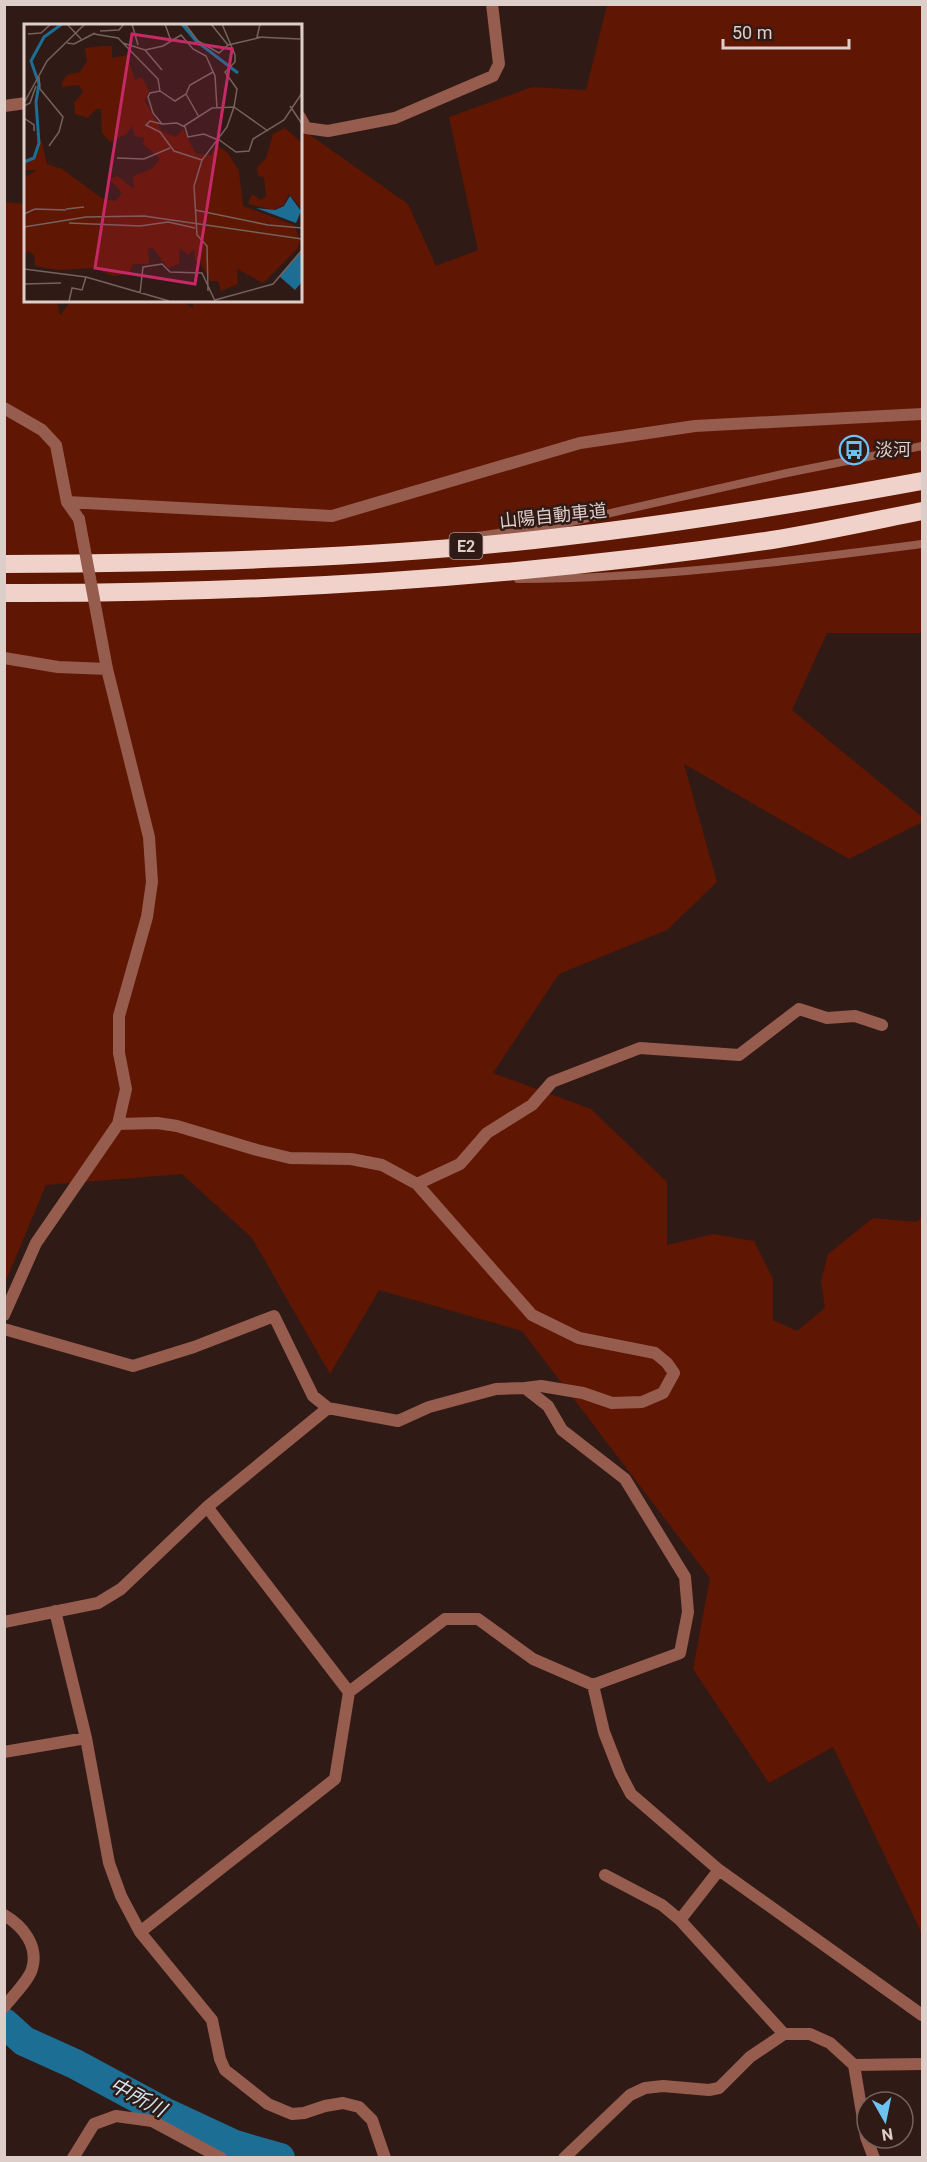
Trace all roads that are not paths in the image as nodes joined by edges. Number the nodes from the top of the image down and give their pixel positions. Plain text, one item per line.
1 (492, 4) edge
2 (24, 103) edge
3 (4, 106) edge
4 (302, 121) edge
5 (4, 408) edge
6 (922, 414) edge
7 (922, 446) edge
8 (922, 481) edge
9 (67, 502) junction
10 (922, 511) edge
11 (922, 544) edge
12 (342, 555) junction
13 (4, 564) edge
14 (430, 579) junction
15 (4, 593) edge
16 (4, 658) edge
17 (107, 669) junction
18 (882, 1025) dead end
19 (118, 1124) junction
20 (417, 1184) junction
21 (4, 1315) edge
22 (4, 1329) edge
23 (525, 1388) junction
24 (328, 1407) junction
25 (207, 1507) junction
26 (55, 1611) junction
27 (4, 1622) edge
28 (593, 1685) junction
29 (349, 1692) junction
30 (86, 1737) junction
31 (4, 1752) edge
32 (719, 1870) junction
33 (605, 1875) dead end
34 (4, 1915) edge
35 (680, 1920) junction
36 (140, 1932) junction
37 (4, 2007) edge
38 (922, 2015) edge
39 (784, 2034) junction
40 (922, 2064) edge
41 (854, 2065) junction
42 (567, 2156) edge
43 (73, 2157) edge
44 (221, 2157) edge
45 (384, 2157) edge
46 (874, 2157) edge

1 - 4 street
2 - 3 street
5 - 9 street
6 - 9 street
7 - 12 lane
8 - 12 highway, 山陽自動車道 / E2
9 - 17 street, bridge
10 - 14 highway, E2
11 - 14 lane
12 - 13 highway, 山陽自動車道 / E2
14 - 15 highway, E2
16 - 17 street
17 - 19 street
18 - 20 street
19 - 20 street
19 - 21 street
20 - 23 street
22 - 24 street
23 - 24 street
23 - 28 street
24 - 25 street
25 - 26 street
25 - 29 street
26 - 27 street
26 - 30 street
28 - 29 street
28 - 32 street
29 - 36 street
30 - 31 street
30 - 36 street
32 - 35 street
32 - 38 street
33 - 35 street
34 - 37 street
35 - 39 street
36 - 45 street
39 - 41 street
39 - 42 street
40 - 41 street
41 - 46 street
43 - 44 street

